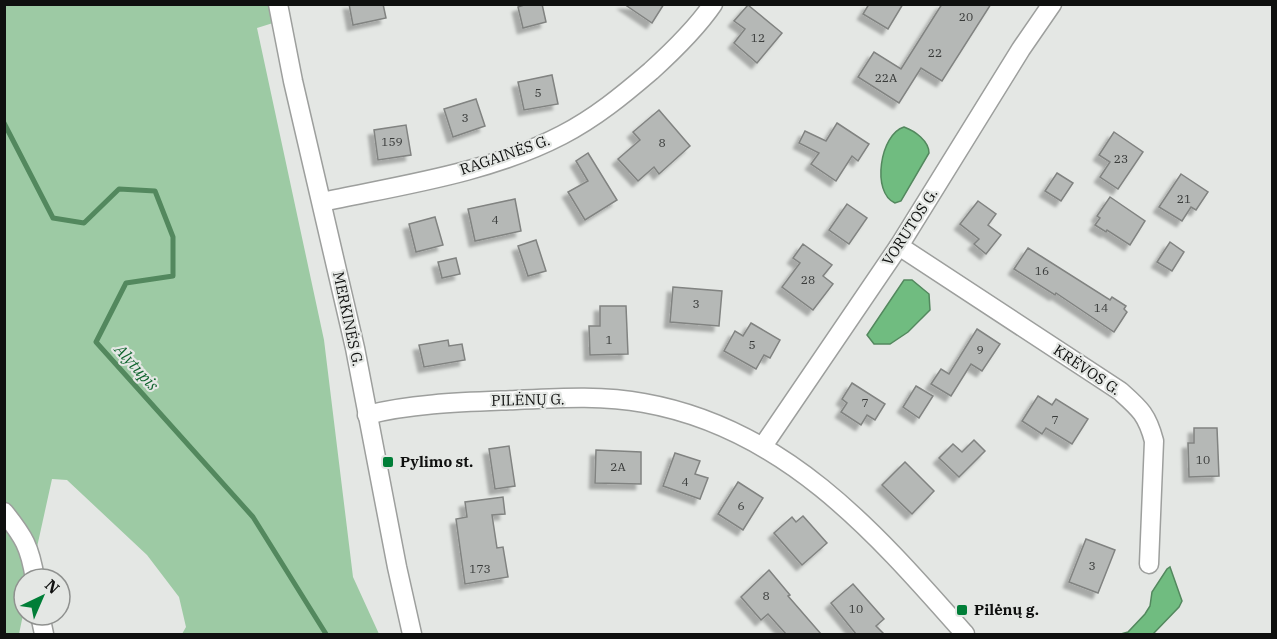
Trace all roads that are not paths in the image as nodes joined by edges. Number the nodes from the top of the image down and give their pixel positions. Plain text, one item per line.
1 (278, 4) edge
2 (713, 4) edge
3 (1052, 4) edge
4 (322, 202) junction
5 (899, 246) junction
6 (367, 415) junction
7 (764, 446) junction
8 (4, 512) edge
9 (1149, 564) dead end
10 (32, 567) edge
11 (412, 634) edge
12 (965, 634) edge

1 - 4 street, MERKINĖS G.
2 - 4 street, RAGAINĖS G.
3 - 5 street, VORUTOS G.
4 - 6 street, MERKINĖS G.
5 - 7 street, VORUTOS G.
5 - 9 street, KRĖVOS G.
6 - 7 street, PILĖNŲ G.
6 - 11 street, MERKINĖS G.
7 - 12 street, PILĖNŲ G.
8 - 10 street

